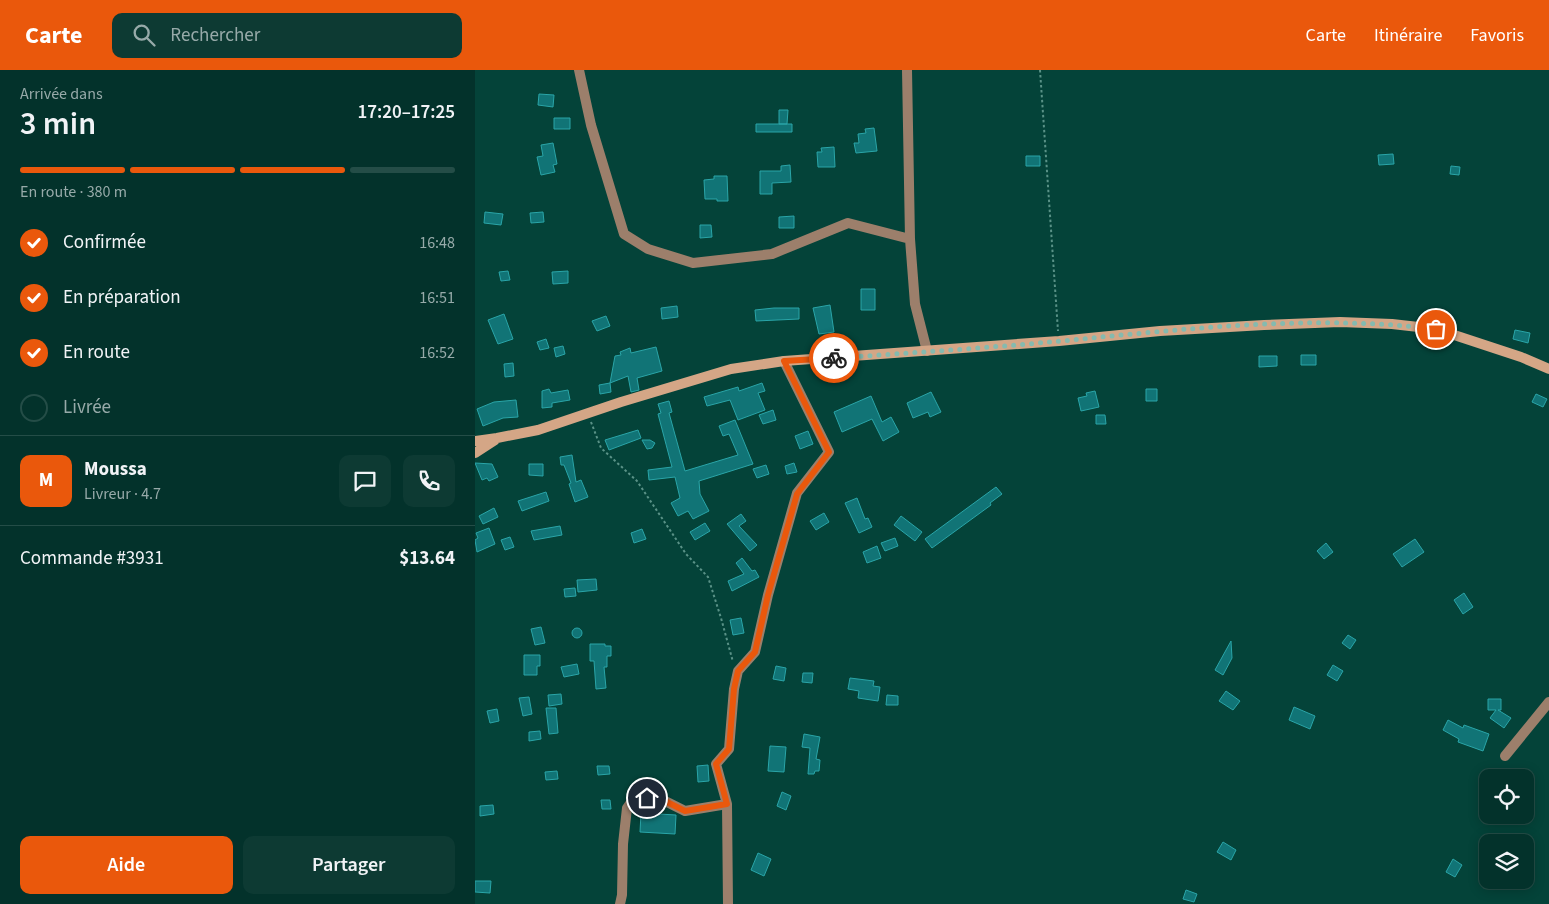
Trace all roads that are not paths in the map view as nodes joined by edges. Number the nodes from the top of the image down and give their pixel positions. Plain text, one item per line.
1 (579, 70) edge
2 (907, 70) edge
3 (909, 239) junction
4 (927, 352) junction
5 (784, 361) junction
6 (1549, 369) edge
7 (497, 438) junction
8 (475, 441) edge
9 (475, 453) edge
10 (1549, 702) edge
11 (1505, 756) dead end
12 (727, 804) junction
13 (620, 904) edge
14 (728, 904) edge

1 - 3 street
2 - 3 street
3 - 4 street
4 - 5 street
4 - 6 street
5 - 7 street
5 - 12 street
7 - 8 street
7 - 9 street
10 - 11 street
12 - 13 street
12 - 14 street

